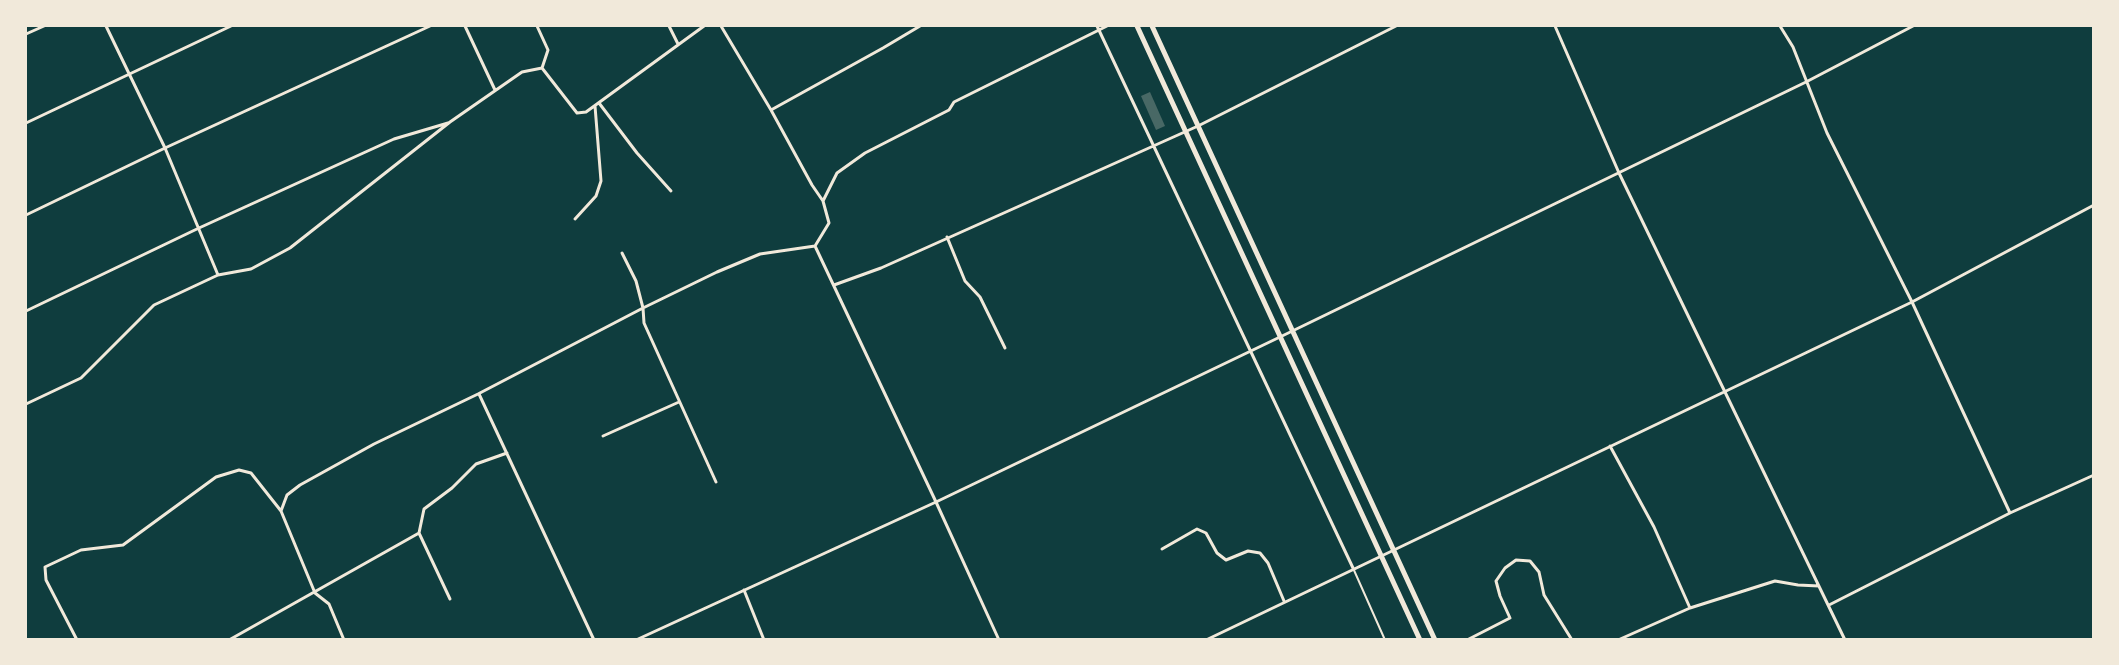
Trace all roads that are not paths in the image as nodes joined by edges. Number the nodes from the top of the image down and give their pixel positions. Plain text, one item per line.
1 (44, 26) edge
2 (106, 26) edge
3 (231, 26) edge
4 (430, 26) edge
5 (465, 26) edge
6 (537, 26) edge
7 (669, 26) edge
8 (704, 26) edge
9 (721, 26) edge
10 (920, 26) edge
11 (1107, 26) edge
12 (1137, 26) edge
13 (1152, 26) edge
14 (1396, 26) edge
15 (1555, 26) edge
16 (1780, 26) edge
17 (1912, 26) edge
18 (1098, 27) edge
19 (26, 34) edge
20 (678, 44) junction
21 (542, 68) junction
22 (129, 74) junction
23 (1806, 82) junction
24 (495, 90) junction
25 (597, 104) junction
26 (771, 110) junction
27 (26, 123) edge
28 (450, 123) junction
29 (1198, 126) junction
30 (1185, 132) junction
31 (1155, 145) junction
32 (165, 148) junction
33 (1619, 173) junction
34 (671, 191) dead end
35 (823, 201) junction
36 (2094, 205) edge
37 (26, 215) edge
38 (575, 219) dead end
39 (199, 228) junction
40 (947, 237) junction
41 (814, 246) junction
42 (622, 253) dead end
43 (218, 274) junction
44 (834, 285) junction
45 (1912, 302) junction
46 (644, 308) junction
47 (26, 311) edge
48 (1292, 332) junction
49 (1280, 337) junction
50 (1005, 348) dead end
51 (1251, 351) junction
52 (1724, 393) junction
53 (478, 394) junction
54 (679, 402) junction
55 (26, 404) edge
56 (603, 436) dead end
57 (1610, 446) junction
58 (507, 453) junction
59 (2094, 475) edge
60 (716, 482) dead end
61 (936, 502) junction
62 (280, 511) junction
63 (2010, 513) junction
64 (419, 533) junction
65 (1162, 549) dead end
66 (1393, 549) junction
67 (1380, 554) junction
68 (1353, 568) junction
69 (1819, 586) junction
70 (744, 590) junction
71 (315, 593) junction
72 (450, 599) dead end
73 (1284, 601) junction
74 (1829, 605) junction
75 (1690, 608) junction
76 (76, 639) edge
77 (230, 639) edge
78 (344, 639) edge
79 (594, 639) edge
80 (636, 639) edge
81 (764, 639) edge
82 (999, 639) edge
83 (1206, 639) edge
84 (1385, 639) edge
85 (1420, 639) edge
86 (1433, 639) edge
87 (1467, 639) edge
88 (1572, 639) edge
89 (1618, 639) edge
90 (1845, 639) edge

1 - 19 street
2 - 22 street
3 - 22 street
4 - 32 street
5 - 24 street
6 - 21 street
7 - 20 street
8 - 20 street
9 - 26 street
10 - 26 street
11 - 18 street
12 - 30 main road
13 - 29 main road
14 - 29 street
15 - 33 street
16 - 23 street
17 - 23 street
18 - 31 street
18 - 35 street
20 - 25 street
21 - 24 street
21 - 25 street
22 - 27 street
22 - 32 street
23 - 33 street
23 - 45 street
24 - 28 street
25 - 34 street
25 - 38 street
26 - 35 street
28 - 39 street
28 - 43 street
29 - 30 street
29 - 48 main road
30 - 31 street
30 - 49 main road
31 - 40 street
31 - 51 street
32 - 37 street
32 - 39 street
33 - 48 street
33 - 52 street
35 - 41 street
36 - 45 street
39 - 43 street
39 - 47 street
40 - 44 street
40 - 50 street
41 - 44 street
41 - 46 street
42 - 46 street
43 - 55 street
44 - 61 street
45 - 52 street
45 - 63 street
46 - 53 street
46 - 54 street
48 - 49 street
48 - 66 main road
49 - 51 street
49 - 67 main road
51 - 61 street
51 - 68 street
52 - 57 street
52 - 69 street
53 - 58 street
53 - 62 street
54 - 56 street
54 - 60 street
57 - 66 street
57 - 75 street
58 - 64 street
58 - 79 street
59 - 63 street
61 - 70 street
61 - 82 street
62 - 71 street
62 - 76 street
63 - 74 street
64 - 71 street
64 - 72 street
65 - 73 street
66 - 67 street
66 - 86 main road
67 - 68 street
67 - 85 main road
68 - 73 street
68 - 84 street
69 - 74 street
69 - 75 street
70 - 80 street
70 - 81 street
71 - 77 street
71 - 78 street
73 - 83 street
74 - 90 street
75 - 89 street
87 - 88 street

